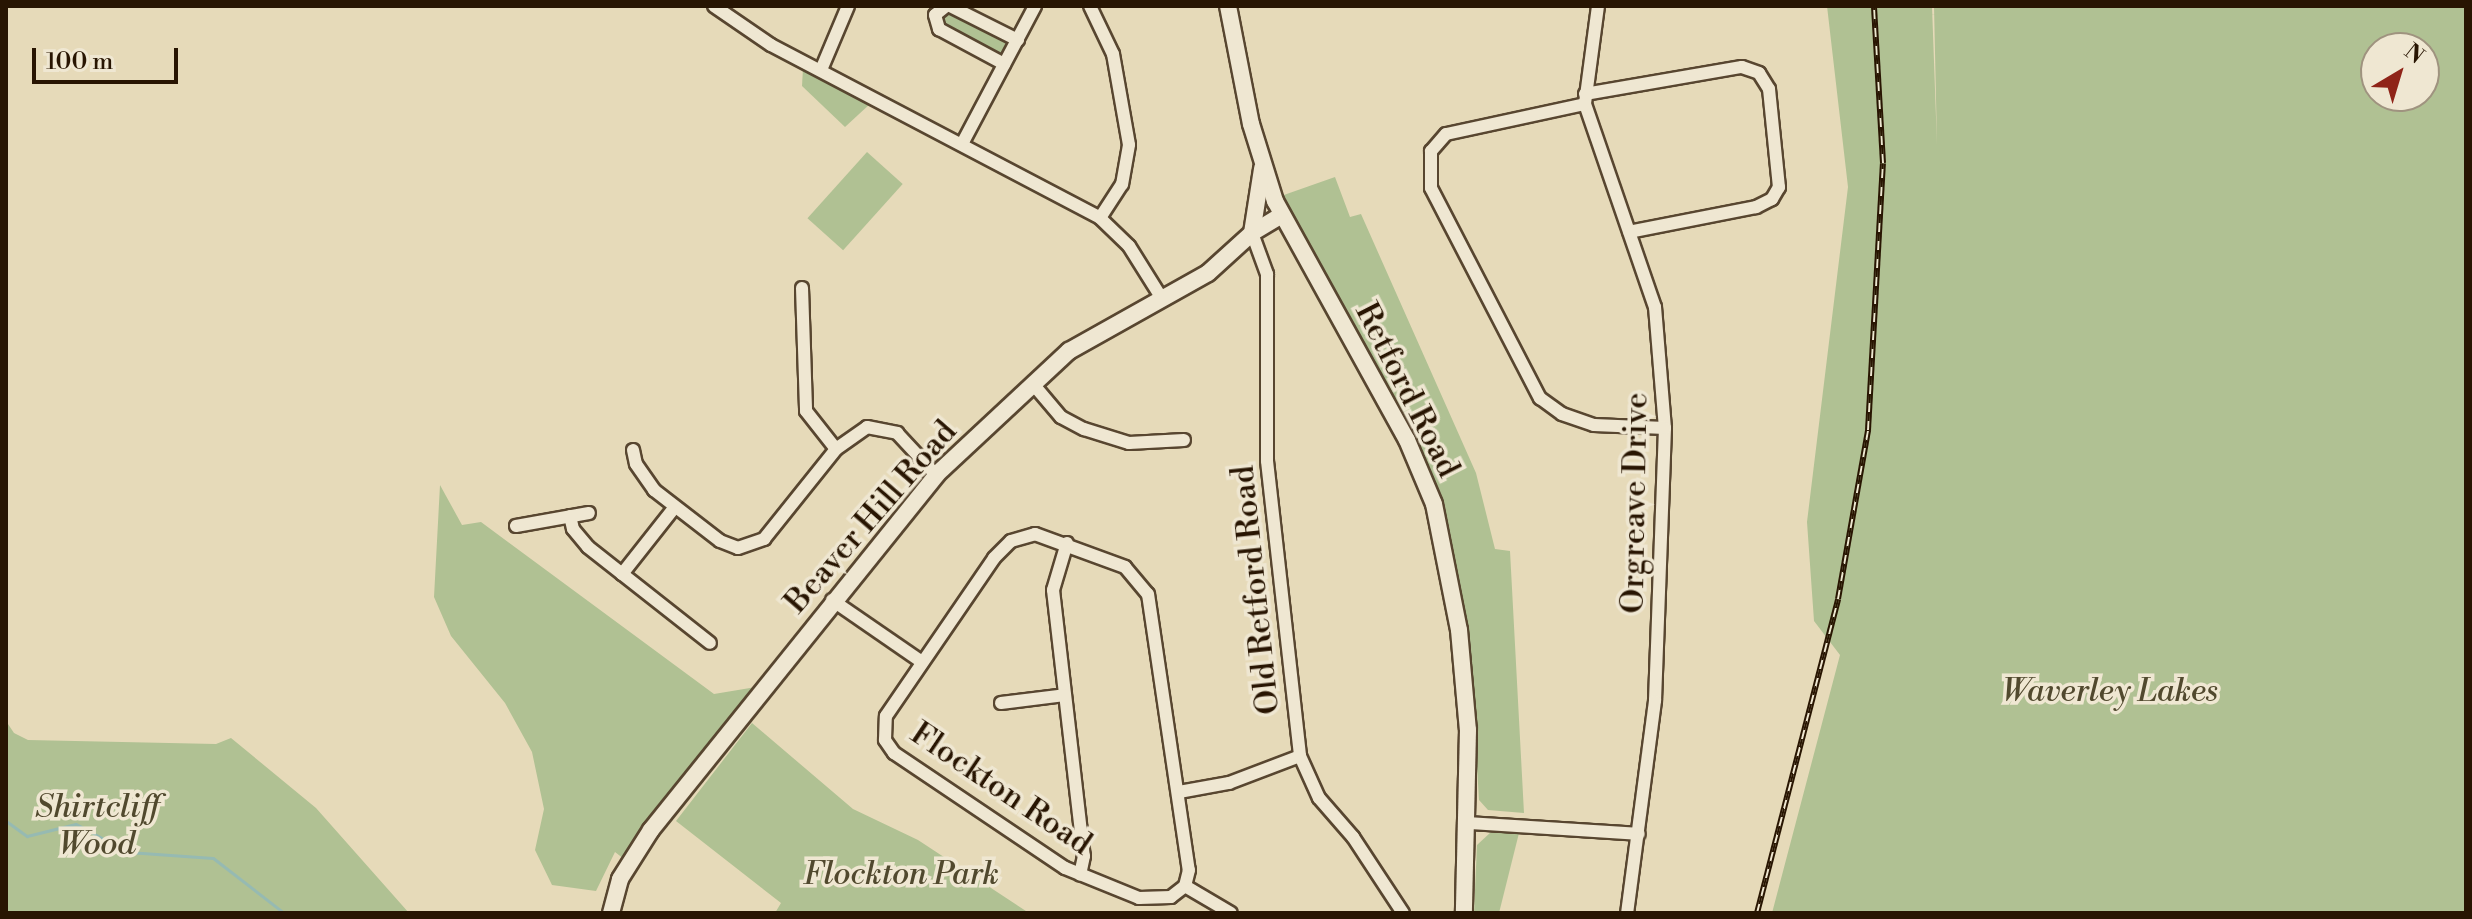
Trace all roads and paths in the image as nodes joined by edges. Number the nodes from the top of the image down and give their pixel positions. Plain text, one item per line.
1 (714, 6) edge
2 (848, 6) edge
3 (948, 6) edge
4 (1035, 6) edge
5 (1090, 6) edge
6 (1228, 6) edge
7 (1598, 6) edge
8 (1018, 40) junction
9 (1004, 64) junction
10 (821, 70) junction
11 (1585, 99) junction
12 (962, 144) junction
13 (1263, 168) junction
14 (1279, 208) junction
15 (1100, 218) junction
16 (1253, 228) junction
17 (1629, 232) junction
18 (802, 288) dead end
19 (1161, 297) junction
20 (1033, 384) junction
21 (1665, 428) junction
22 (1184, 440) dead end
23 (836, 449) junction
24 (633, 450) dead end
25 (936, 475) junction
26 (675, 507) junction
27 (589, 513) dead end
28 (570, 516) junction
29 (516, 526) dead end
30 (1067, 543) junction
31 (622, 574) junction
32 (832, 600) junction
33 (710, 643) dead end
34 (922, 662) junction
35 (1065, 695) junction
36 (1001, 703) dead end
37 (1300, 756) junction
38 (1179, 792) junction
39 (1469, 823) junction
40 (1639, 834) junction
41 (1080, 875) junction
42 (1185, 886) junction
43 (611, 913) edge
44 (1231, 913) edge
45 (1403, 913) edge
46 (1464, 913) edge
47 (1627, 913) edge

1 - 10 street
2 - 10 street
3 - 8 street
3 - 9 street
4 - 8 street
5 - 15 street
6 - 13 main road, Retford Road
7 - 11 street
8 - 9 street
9 - 12 street
10 - 12 street
11 - 17 street, Orgreave Drive
11 - 17 street
11 - 21 street
12 - 15 street
13 - 14 main road, Retford Road
13 - 16 main road
14 - 16 main road, Beaver Hill Road
14 - 39 main road, Retford Road
15 - 19 street
16 - 19 main road, Beaver Hill Road
16 - 37 street, Old Retford Road
17 - 21 street, Orgreave Drive
18 - 23 street
19 - 20 main road, Beaver Hill Road
20 - 22 street
20 - 25 main road, Beaver Hill Road
21 - 40 street, Orgreave Drive
23 - 25 street
23 - 26 street
24 - 26 street
25 - 32 main road, Beaver Hill Road
26 - 31 street
27 - 28 street
28 - 29 street
28 - 31 street
30 - 34 street
30 - 35 street
30 - 38 street
31 - 33 street
32 - 34 street
32 - 43 main road, Beaver Hill Road
34 - 41 street, Flockton Road
35 - 36 street
35 - 41 street
37 - 38 street
37 - 45 street, Old Retford Road
38 - 42 street
39 - 40 street
39 - 46 main road, Retford Road
40 - 47 street, Orgreave Drive
41 - 42 street, Flockton Road
42 - 44 street

